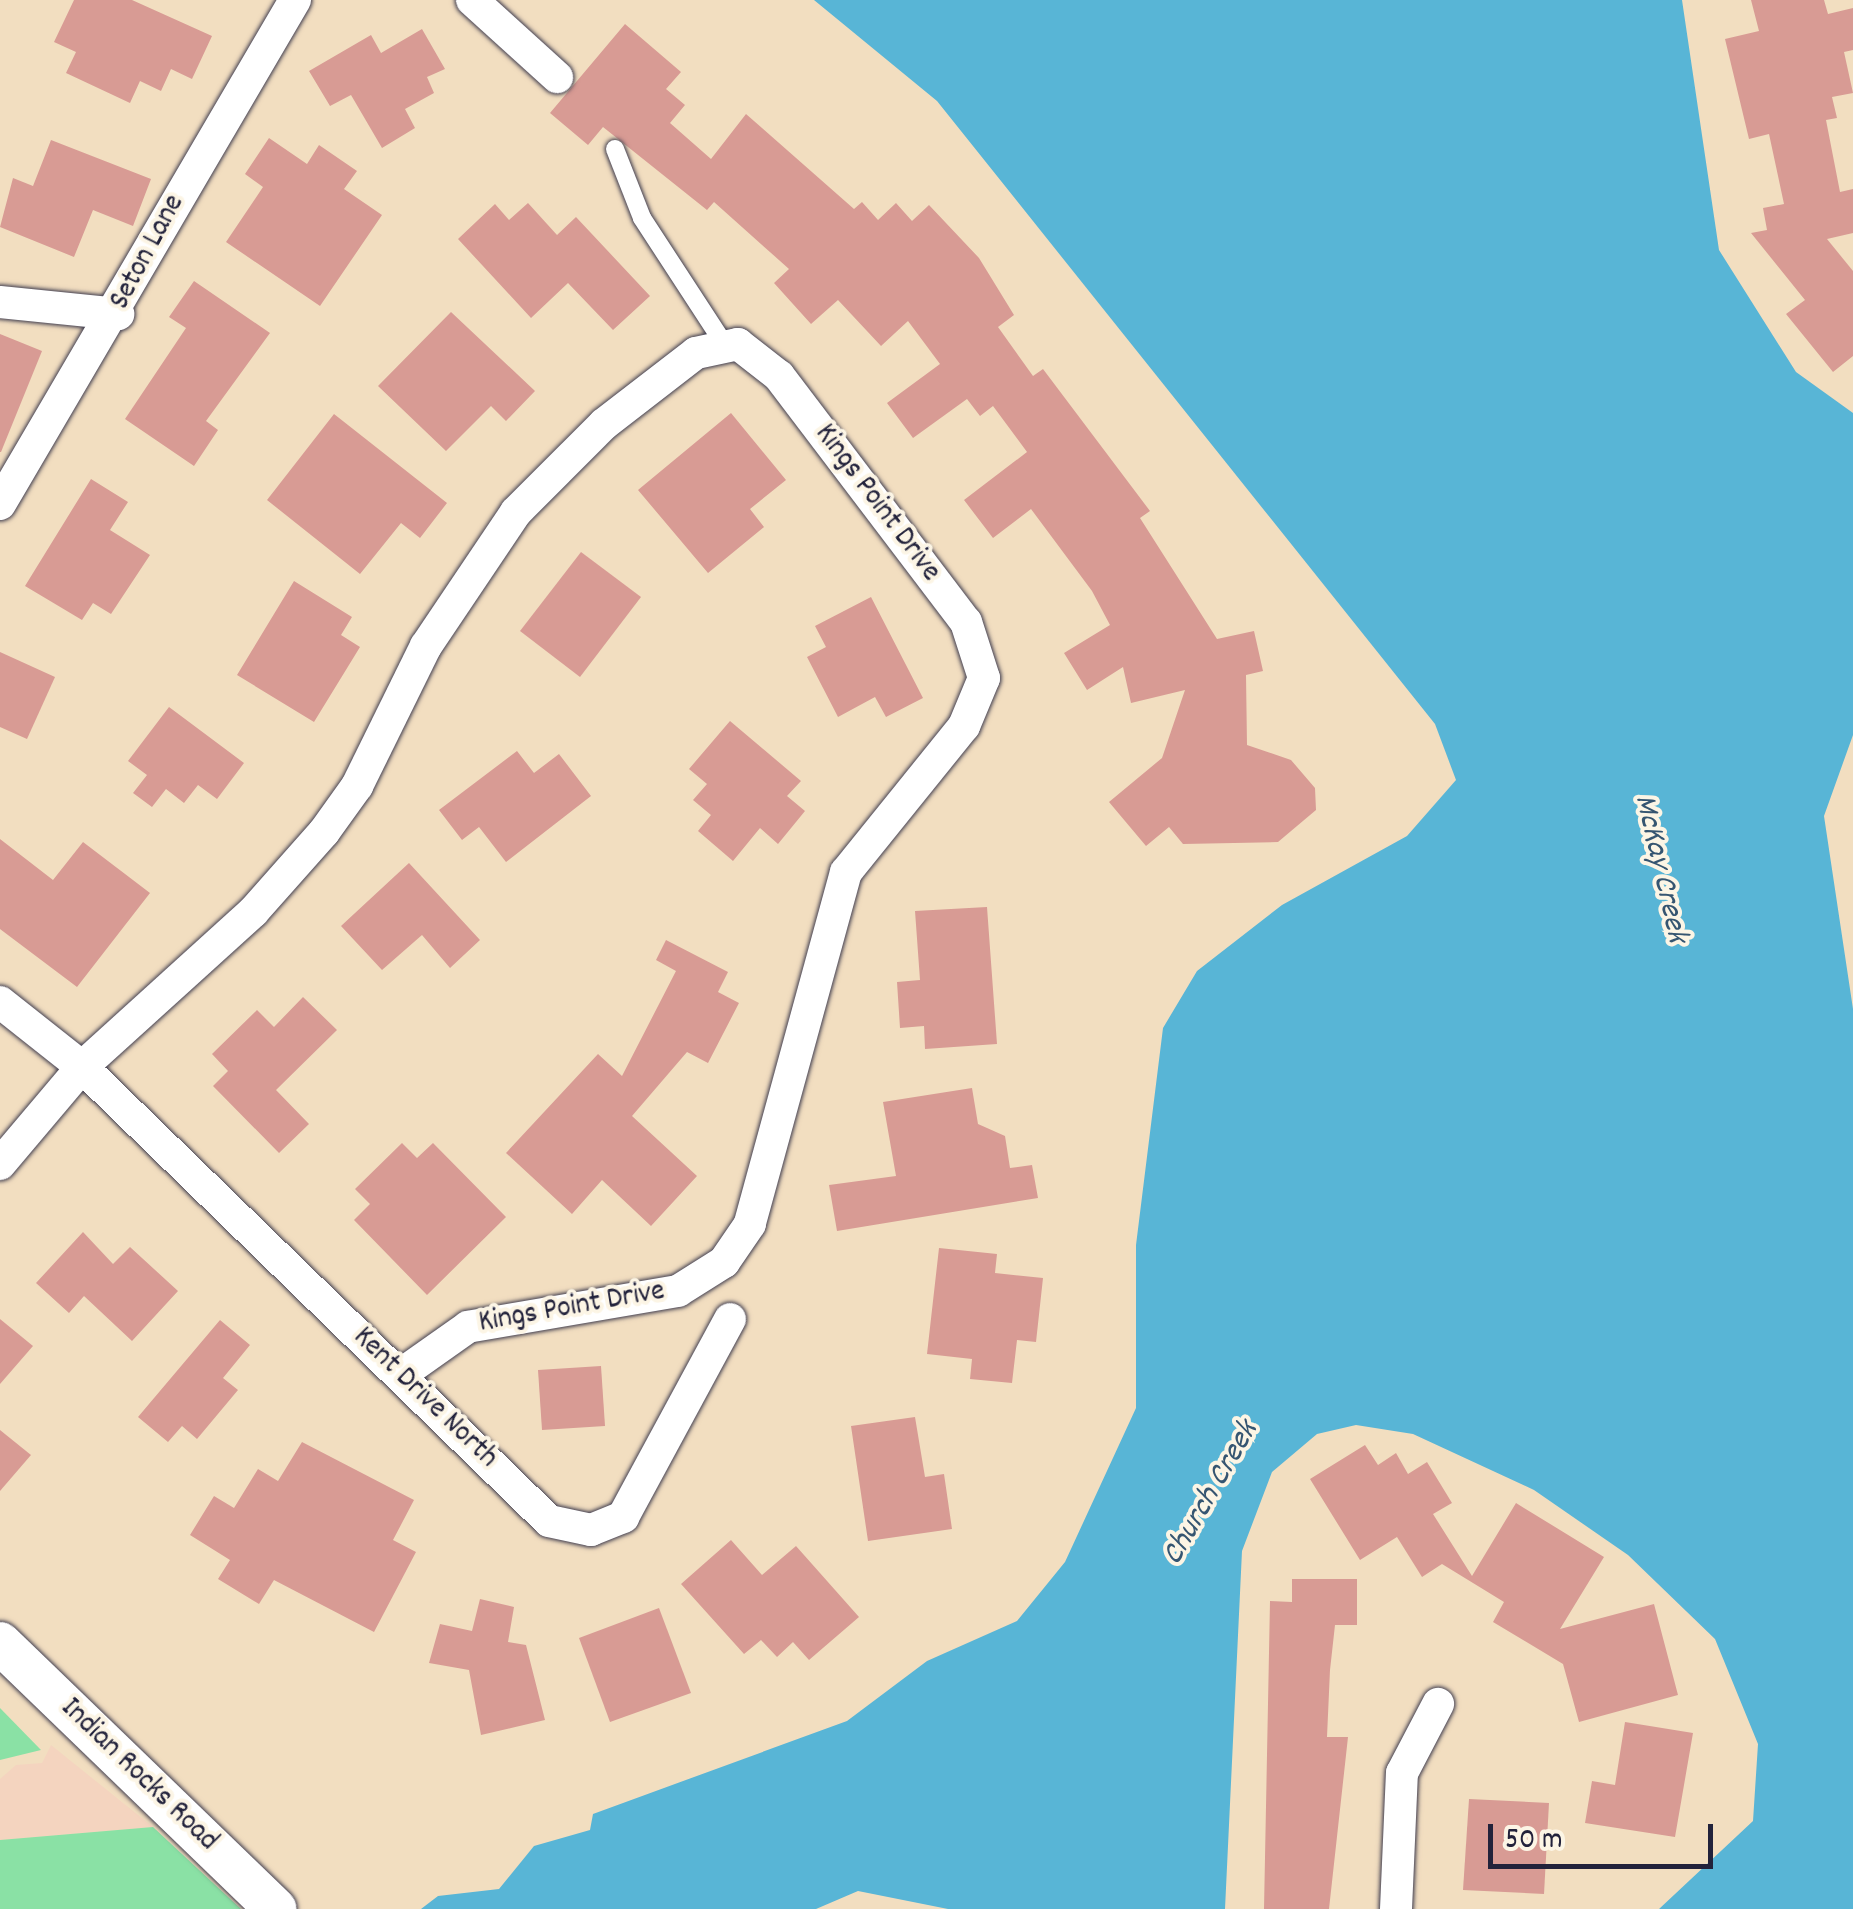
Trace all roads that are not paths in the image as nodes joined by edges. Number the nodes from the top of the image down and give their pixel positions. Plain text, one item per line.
1 (295, 0) edge
2 (472, 0) edge
3 (557, 76) dead end
4 (615, 149) dead end
5 (0, 302) edge
6 (118, 314) junction
7 (726, 347) junction
8 (0, 504) edge
9 (0, 1002) edge
10 (82, 1067) junction
11 (0, 1164) edge
12 (730, 1319) dead end
13 (400, 1375) junction
14 (0, 1643) edge
15 (1438, 1704) dead end
16 (274, 1909) edge
17 (1396, 1909) edge

1 - 6 street, Seton Lane
2 - 3 street
4 - 7 lane
5 - 6 street
6 - 8 street, Seton Lane
7 - 10 street
7 - 13 street, Kings Point Drive
9 - 10 street, Kent Drive North
10 - 11 street
10 - 13 street, Kent Drive North
12 - 13 street, Kent Drive North
14 - 16 street, Indian Rocks Road
15 - 17 street

